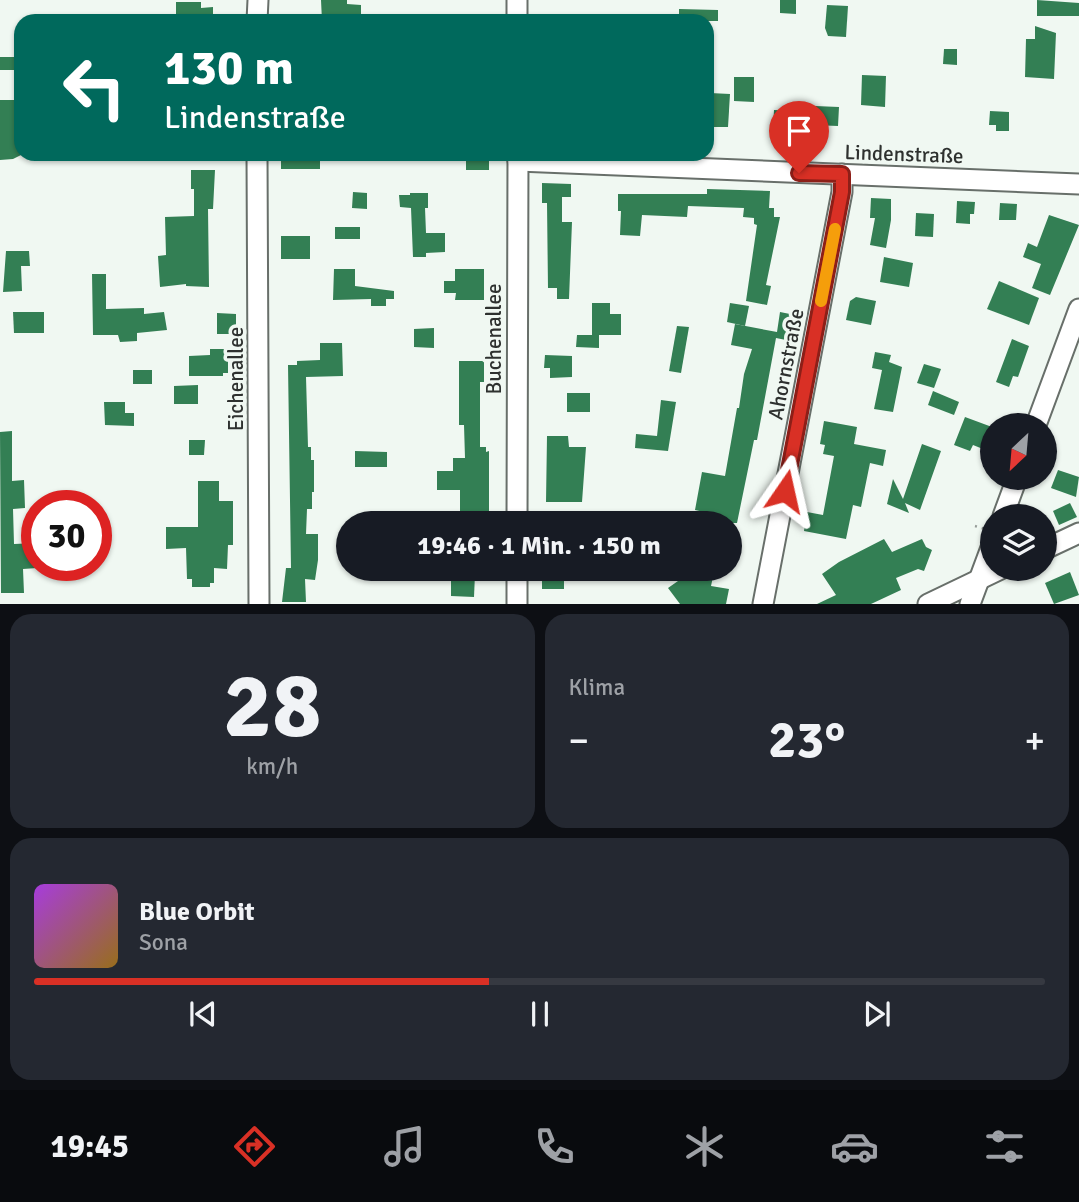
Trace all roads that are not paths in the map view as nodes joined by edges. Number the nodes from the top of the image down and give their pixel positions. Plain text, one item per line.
1 (257, 161) edge
2 (518, 161) edge
3 (579, 161) edge
4 (842, 174) junction
5 (1079, 184) edge
6 (1079, 309) edge
7 (1040, 413) edge
8 (517, 511) edge
9 (1079, 533) edge
10 (1057, 543) edge
11 (980, 579) joint
12 (517, 581) edge
13 (259, 604) edge
14 (517, 604) edge
15 (763, 604) edge
16 (928, 604) edge
17 (970, 604) edge

1 - 13 street, Eichenallee
2 - 8 street, Buchenallee
3 - 4 street, Lindenstraße
4 - 5 street, Lindenstraße
4 - 15 street, Ahornstraße
6 - 7 street
9 - 10 street
11 - 16 street
11 - 17 street
12 - 14 street

